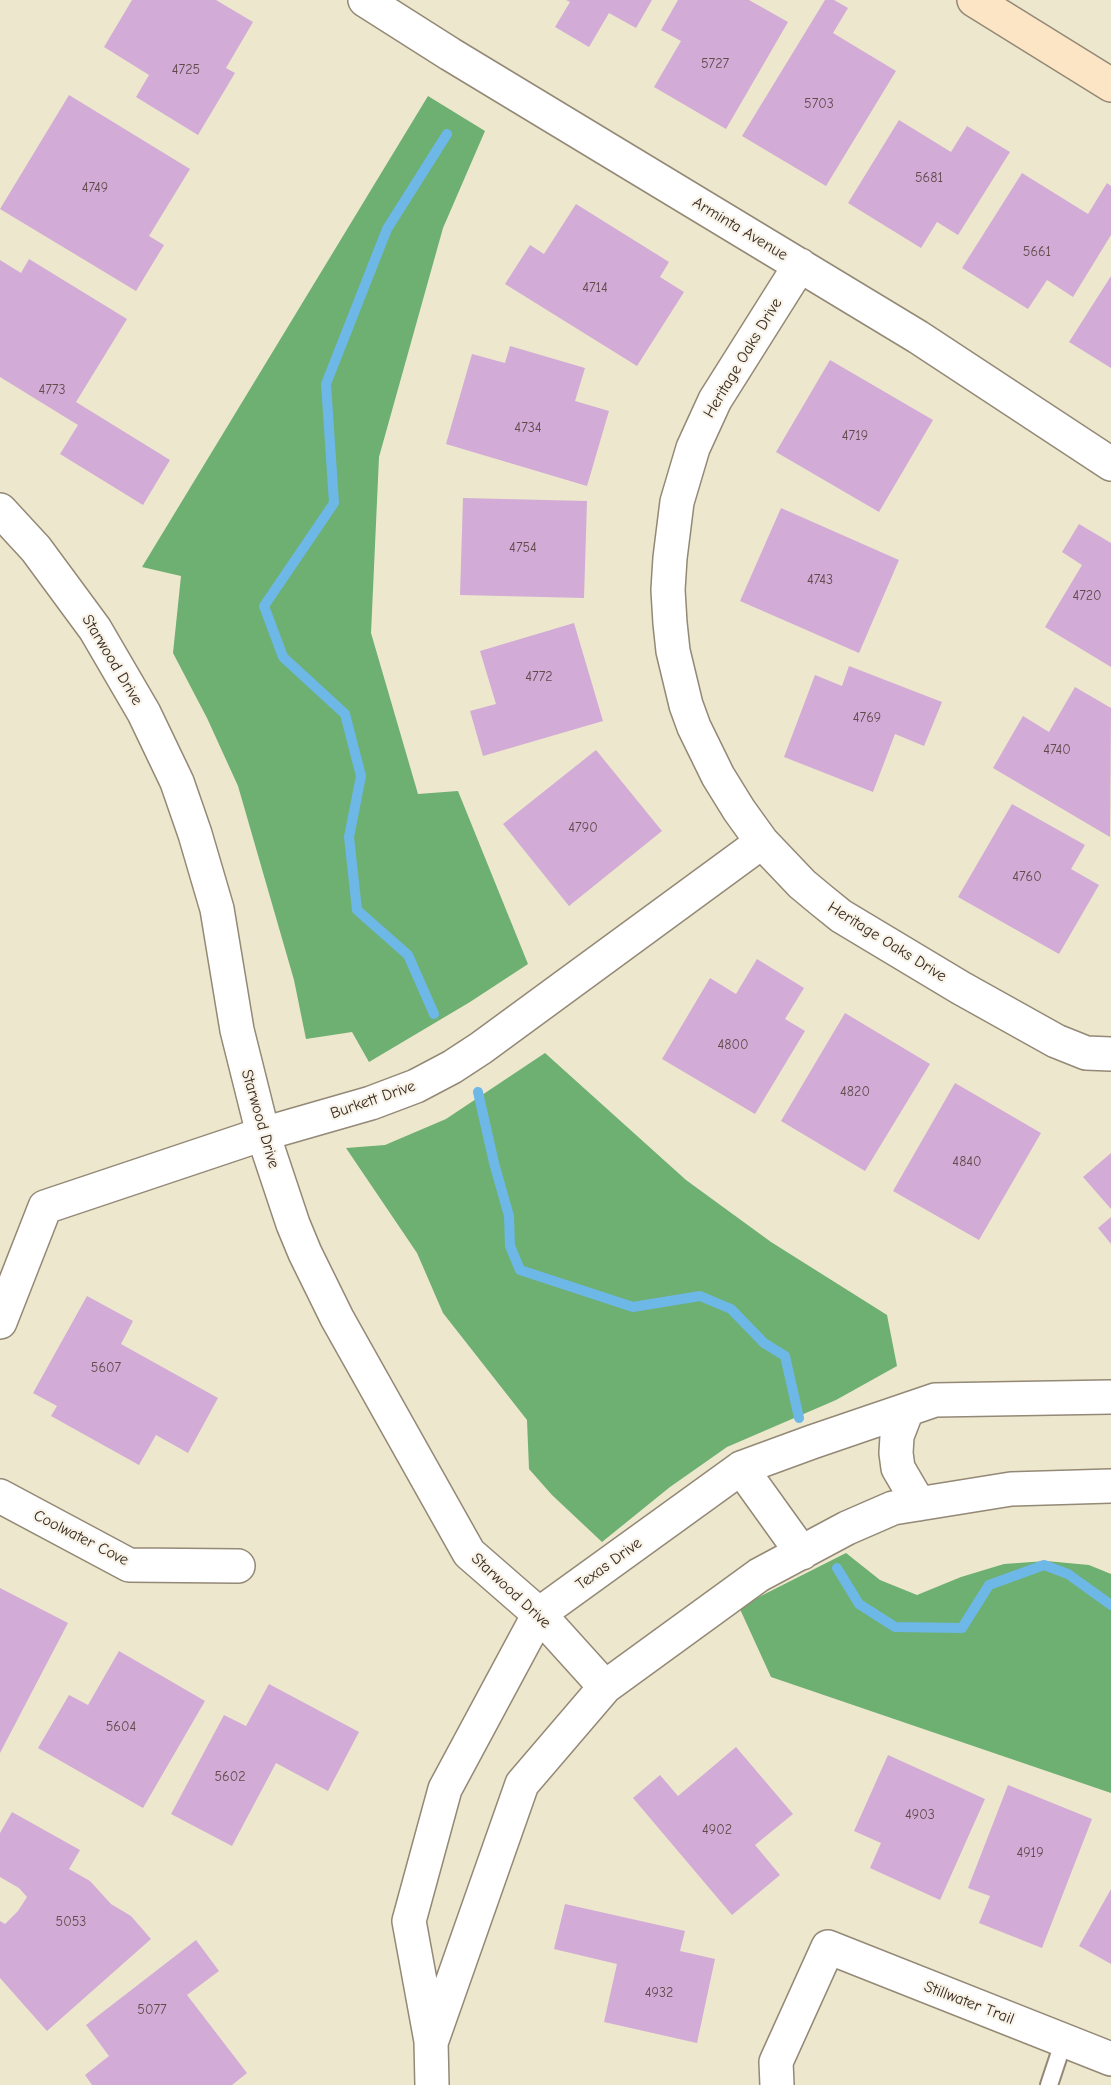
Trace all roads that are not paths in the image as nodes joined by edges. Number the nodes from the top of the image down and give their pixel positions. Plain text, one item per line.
1 (364, 0) edge
2 (974, 0) edge
3 (1111, 85) edge
4 (800, 265) junction
5 (1111, 464) edge
6 (0, 510) edge
7 (762, 842) junction
8 (1111, 1054) edge
9 (263, 1134) junction
10 (0, 1322) edge
11 (1111, 1397) edge
12 (907, 1410) junction
13 (741, 1468) junction
14 (1111, 1486) edge
15 (0, 1496) edge
16 (919, 1504) junction
17 (802, 1553) junction
18 (238, 1566) dead end
19 (539, 1614) junction
20 (605, 1687) junction
21 (1064, 2040) junction
22 (431, 2041) junction
23 (1111, 2059) edge
24 (432, 2085) edge
25 (777, 2085) edge
26 (1049, 2085) edge

1 - 4 street, Arminta Avenue
2 - 3 main road
4 - 5 street, Arminta Avenue
4 - 7 street, Heritage Oaks Drive
6 - 9 street, Starwood Drive
7 - 8 street, Heritage Oaks Drive
7 - 9 street, Burkett Drive
9 - 10 street, Burkett Drive
9 - 19 street, Starwood Drive
11 - 12 street, Texas Drive
12 - 13 street, Texas Drive
12 - 16 street
13 - 17 street
13 - 19 street, Texas Drive
14 - 16 street, Texas Drive
15 - 18 street, Coolwater Cove
16 - 17 street, Texas Drive
17 - 20 street, Texas Drive
19 - 20 street, Starwood Drive
19 - 22 street, Texas Drive
20 - 22 street, Texas Drive
21 - 23 street, Stillwater Trail
21 - 25 street, Stillwater Trail
21 - 26 lane
22 - 24 street, Texas Drive

